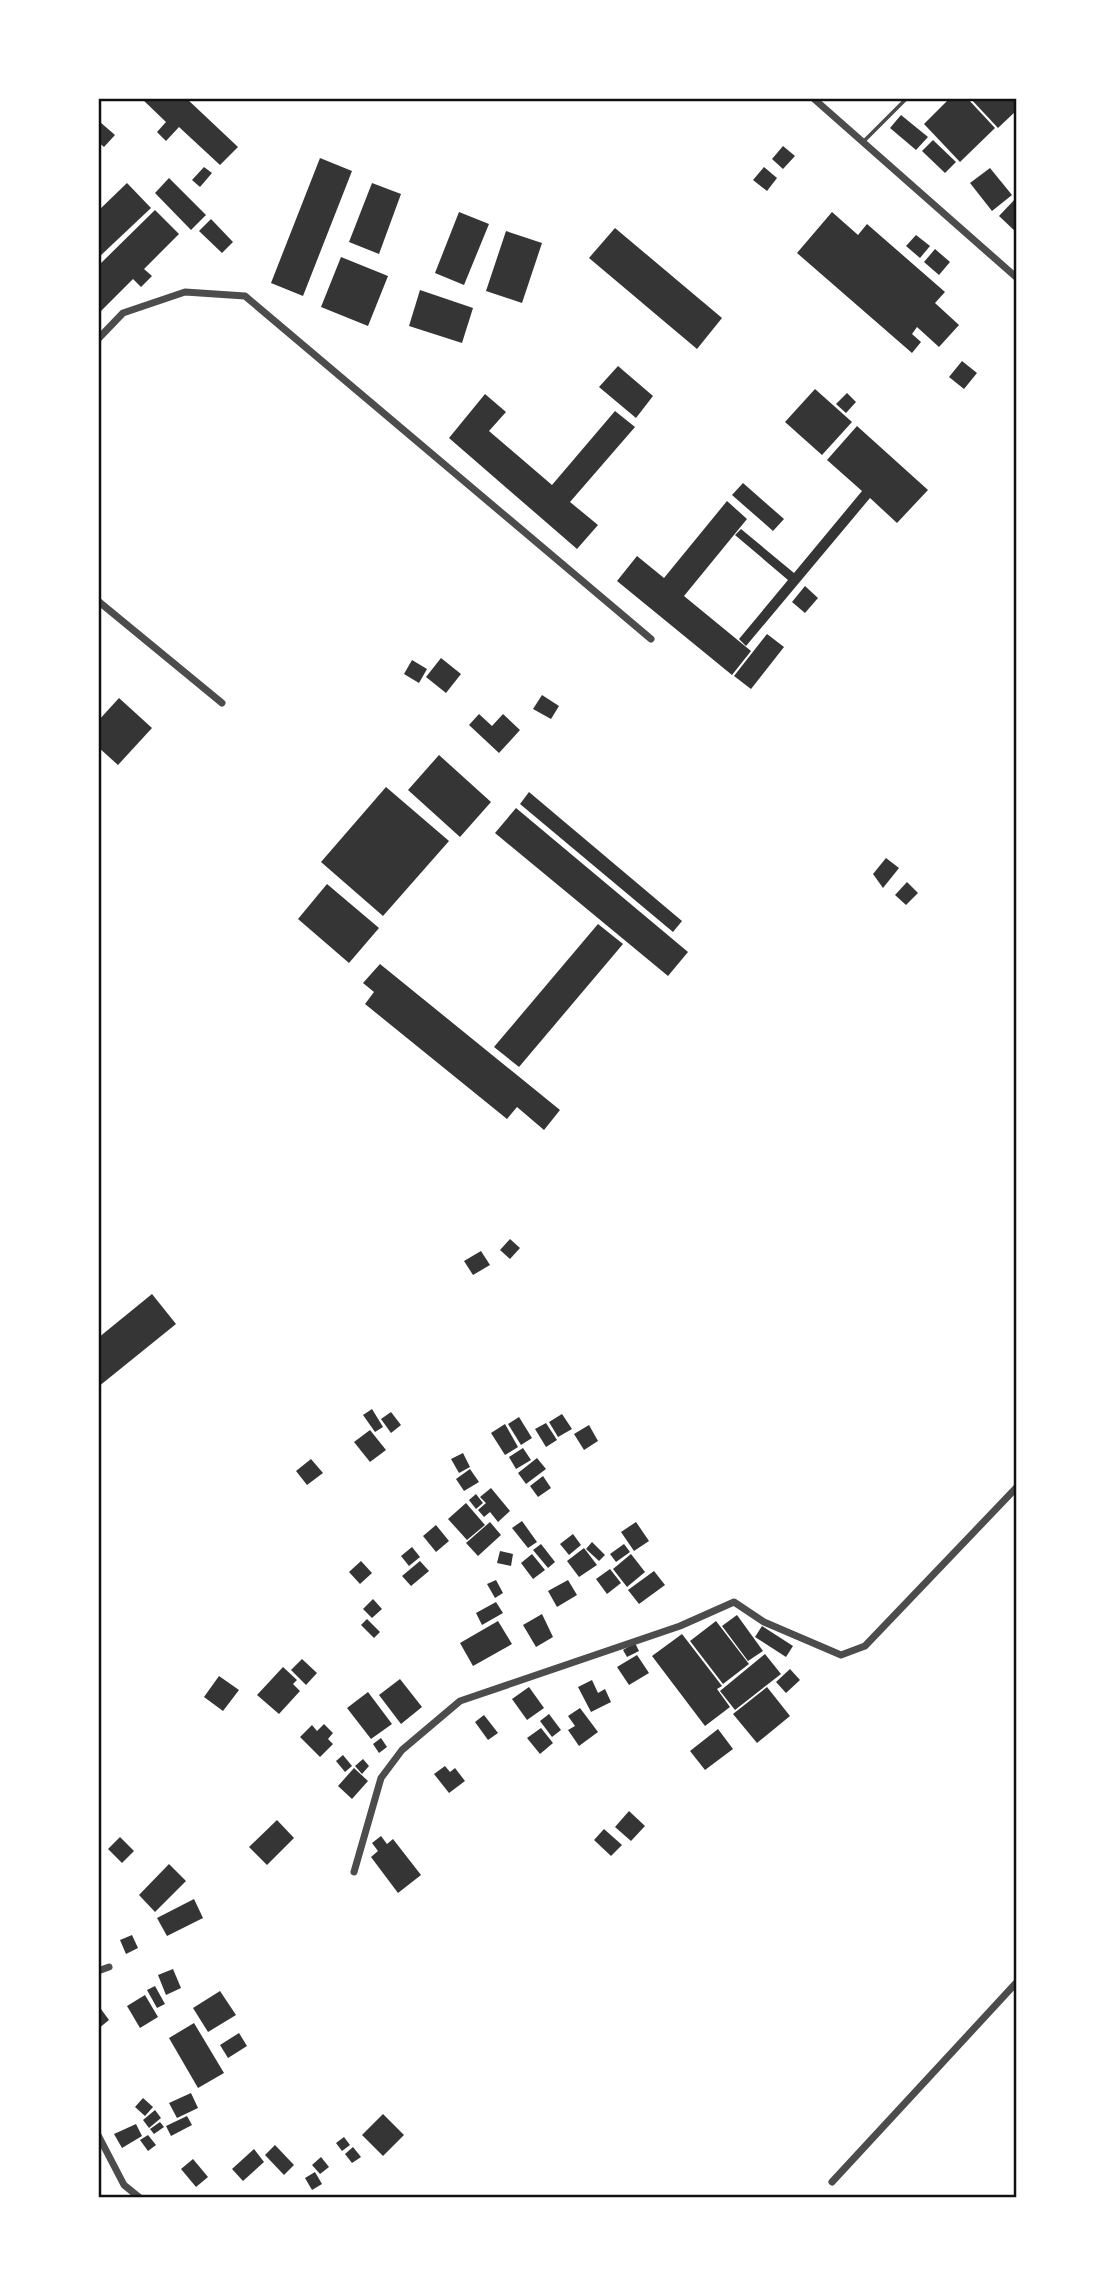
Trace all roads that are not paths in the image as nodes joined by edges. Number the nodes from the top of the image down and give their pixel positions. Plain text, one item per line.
1 (813, 98) edge
2 (908, 98) edge
3 (863, 142) junction
4 (1017, 278) edge
5 (98, 339) edge
6 (98, 601) edge
7 (651, 639) dead end
8 (222, 703) dead end
9 (1017, 1487) edge
10 (354, 1872) dead end
11 (109, 1967) dead end
12 (98, 1972) edge
13 (1017, 1982) edge
14 (98, 2136) edge
15 (832, 2182) dead end
16 (140, 2198) edge

1 - 3 street
2 - 3 lane
3 - 4 street
5 - 7 street
6 - 8 street
9 - 10 street
11 - 12 street
13 - 15 street
14 - 16 street

